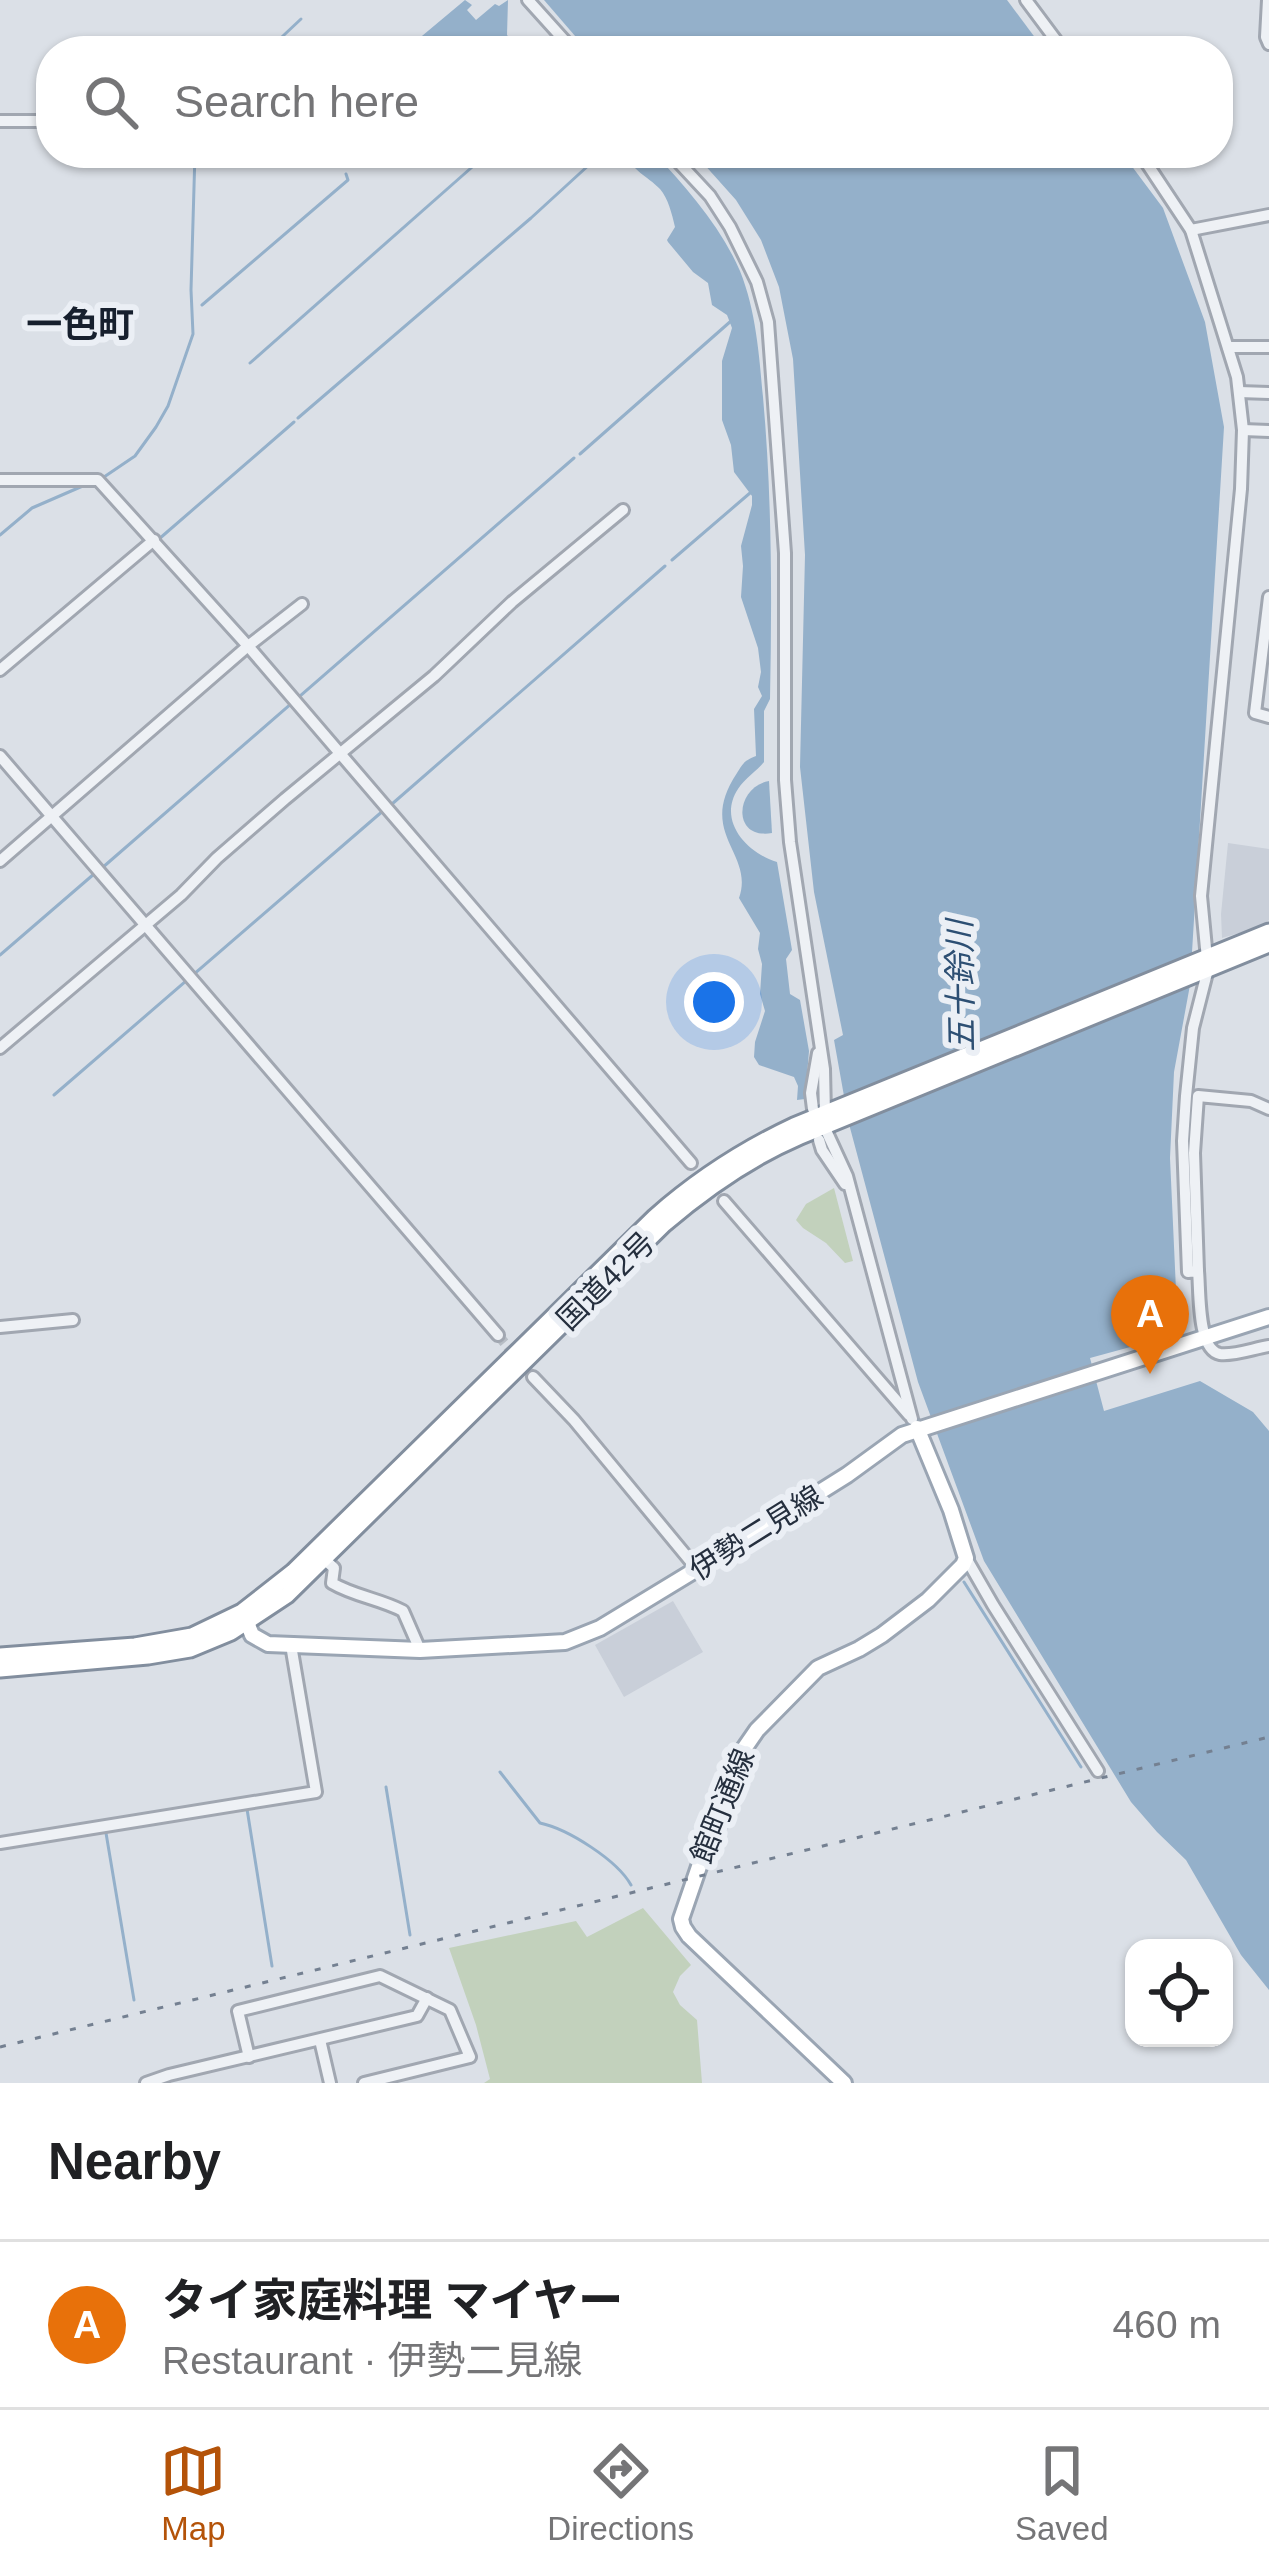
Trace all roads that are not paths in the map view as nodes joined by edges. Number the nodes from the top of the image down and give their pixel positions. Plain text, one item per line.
1 (528, 0) edge
2 (1026, 0) edge
3 (1268, 0) edge
4 (560, 36) edge
5 (1053, 36) edge
6 (1269, 44) edge
7 (0, 121) edge
8 (36, 121) edge
9 (684, 168) edge
10 (1150, 168) edge
11 (1269, 215) edge
12 (1191, 230) junction
13 (1228, 347) junction
14 (1269, 347) edge
15 (1239, 392) junction
16 (1269, 393) edge
17 (1243, 430) junction
18 (1269, 431) edge
19 (0, 480) edge
20 (623, 510) dead end
21 (154, 540) junction
22 (1269, 597) edge
23 (302, 604) dead end
24 (248, 646) junction
25 (0, 670) edge
26 (1269, 717) edge
27 (340, 754) junction
28 (0, 756) edge
29 (51, 817) junction
30 (0, 862) edge
31 (144, 924) junction
32 (1269, 932) edge
33 (1269, 944) edge
34 (1202, 965) junction
35 (0, 1048) edge
36 (1269, 1108) edge
37 (825, 1120) junction
38 (691, 1163) dead end
39 (724, 1201) dead end
40 (1193, 1272) junction
41 (1269, 1317) edge
42 (73, 1320) dead end
43 (0, 1327) edge
44 (498, 1335) tunnel mouth
45 (1204, 1338) junction
46 (1269, 1346) edge
47 (533, 1377) tunnel mouth
48 (919, 1424) junction
49 (324, 1558) junction
50 (966, 1558) junction
51 (697, 1569) junction
52 (244, 1617) junction
53 (291, 1645) junction
54 (419, 1650) junction
55 (0, 1657) edge
56 (0, 1669) edge
57 (1098, 1771) dead end
58 (0, 1843) edge
59 (427, 1998) junction
60 (320, 2040) junction
61 (249, 2056) junction
62 (146, 2083) edge
63 (330, 2083) edge
64 (364, 2083) edge
65 (844, 2083) edge

1 - 4 street
2 - 5 street
3 - 6 street
7 - 8 street
9 - 37 street
10 - 12 street
11 - 12 street
12 - 13 street
13 - 14 street
13 - 15 street
15 - 16 street
15 - 17 street
17 - 18 street
17 - 34 street
19 - 21 street
20 - 27 street
21 - 24 street
21 - 25 street
22 - 26 street
23 - 24 street
24 - 27 street
24 - 29 street
27 - 31 street
27 - 38 street
28 - 29 street
29 - 30 street
29 - 31 street
31 - 35 street
31 - 44 street
32 - 34 highway, 国道42号
33 - 34 highway, 国道42号
34 - 37 highway, 国道42号
34 - 40 street
36 - 40 street
37 - 48 street
37 - 49 highway, 国道42号
37 - 52 highway, 国道42号
39 - 48 street
40 - 45 street
41 - 45 main road, 伊勢二見線
42 - 43 street
45 - 46 street
45 - 48 main road, 伊勢二見線
47 - 51 street
48 - 50 main road
48 - 51 main road, 伊勢二見線
49 - 52 highway, 国道42号
49 - 54 street
50 - 57 street
50 - 65 main road, 館町通線
51 - 54 main road, 伊勢二見線
52 - 53 main road, 伊勢二見線
52 - 55 highway, 国道42号
52 - 56 highway, 国道42号
53 - 54 main road, 伊勢二見線
53 - 58 street
59 - 60 street
59 - 61 street
59 - 64 street
60 - 61 street
60 - 63 street
61 - 62 street

